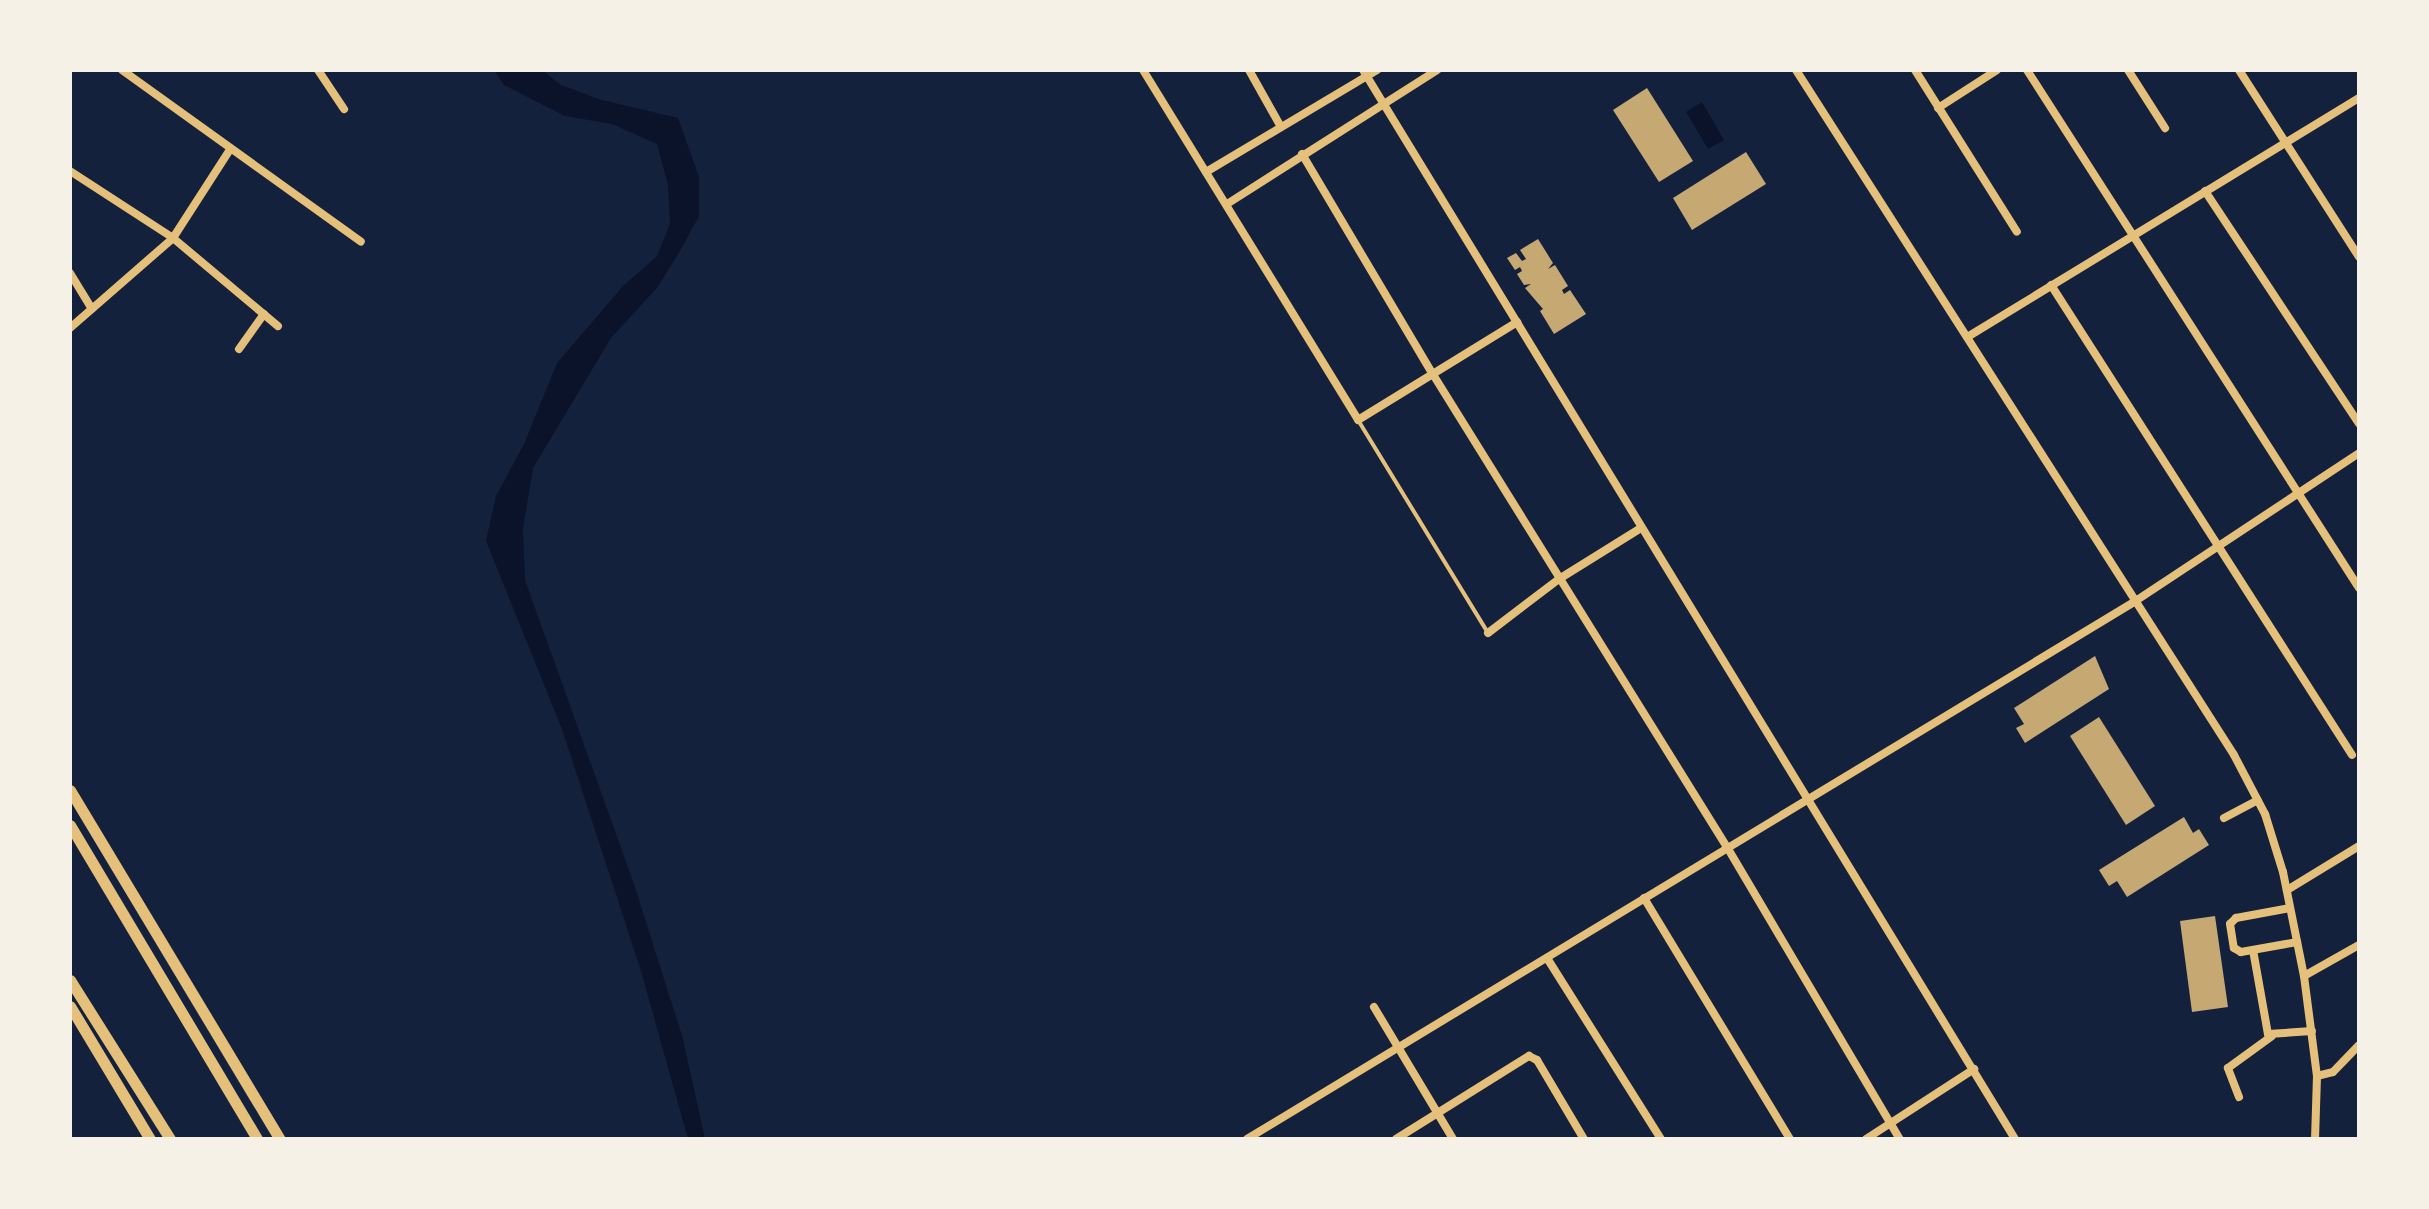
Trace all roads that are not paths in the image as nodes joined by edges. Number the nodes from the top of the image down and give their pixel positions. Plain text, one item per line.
1 (122, 70) edge
2 (318, 70) edge
3 (1143, 70) edge
4 (1250, 70) edge
5 (1378, 70) edge
6 (1437, 70) edge
7 (1796, 70) edge
8 (1914, 70) edge
9 (1998, 70) edge
10 (2028, 70) edge
11 (2128, 70) edge
12 (2239, 70) edge
13 (1365, 73) edge
14 (2359, 98) edge
15 (1385, 103) junction
16 (1938, 108) junction
17 (344, 109) dead end
18 (1281, 127) junction
19 (2165, 128) dead end
20 (2286, 142) junction
21 (229, 151) junction
22 (1302, 154) junction
23 (70, 171) edge
24 (1206, 172) junction
25 (2206, 191) junction
26 (1226, 204) junction
27 (2017, 232) dead end
28 (2133, 234) junction
29 (173, 238) junction
30 (361, 242) dead end
31 (2359, 257) edge
32 (70, 273) edge
33 (2052, 284) junction
34 (92, 309) junction
35 (264, 314) junction
36 (1517, 322) junction
37 (278, 326) dead end
38 (70, 328) edge
39 (1969, 336) junction
40 (239, 348) dead end
41 (1434, 376) junction
42 (1358, 420) junction
43 (2359, 424) edge
44 (2359, 453) edge
45 (2297, 491) junction
46 (1641, 528) junction
47 (2216, 546) junction
48 (1559, 579) junction
49 (2359, 588) edge
50 (2134, 602) junction
51 (1488, 633) joint
52 (2352, 755) dead end
53 (70, 790) edge
54 (1808, 798) junction
55 (2258, 800) junction
56 (2224, 818) dead end
57 (70, 825) edge
58 (2359, 846) edge
59 (1727, 848) junction
60 (2287, 890) junction
61 (1644, 898) junction
62 (2290, 908) junction
63 (2297, 942) junction
64 (2359, 945) edge
65 (2253, 950) junction
66 (1547, 958) junction
67 (2304, 976) junction
68 (70, 980) edge
69 (70, 1006) edge
70 (1374, 1006) dead end
71 (207, 1017) junction
72 (192, 1028) junction
73 (2312, 1031) junction
74 (2272, 1036) junction
75 (2359, 1044) edge
76 (1400, 1048) junction
77 (1974, 1070) junction
78 (2317, 1076) junction
79 (2239, 1097) dead end
80 (1438, 1112) junction
81 (1890, 1124) junction
82 (2313, 1137) edge
83 (150, 1139) edge
84 (170, 1139) edge
85 (257, 1139) edge
86 (280, 1139) edge
87 (1247, 1139) edge
88 (1396, 1139) edge
89 (1453, 1139) edge
90 (1584, 1139) edge
91 (1661, 1139) edge
92 (1790, 1139) edge
93 (1866, 1139) edge
94 (1900, 1139) edge
95 (2015, 1139) edge

1 - 21 street
2 - 17 street
3 - 24 street
4 - 18 street
5 - 13 street
6 - 15 street
7 - 39 street
8 - 16 street
9 - 16 street
10 - 28 street
11 - 19 street
12 - 20 street
13 - 15 street
13 - 18 street
14 - 20 street
15 - 22 street
15 - 36 street
16 - 27 street
18 - 24 street
20 - 25 street
20 - 31 street
21 - 29 street
21 - 30 street
22 - 26 street
22 - 41 street
23 - 29 street
24 - 26 street
25 - 28 street
25 - 43 street
26 - 42 street
28 - 33 street
28 - 45 street
29 - 34 street
29 - 35 street
32 - 34 street
33 - 39 street
33 - 47 street
34 - 38 street
35 - 37 street
35 - 40 street
36 - 41 street
36 - 46 street
39 - 50 street
41 - 42 street
41 - 48 street
42 - 51 lane
44 - 45 street
45 - 47 street
45 - 49 street
46 - 48 street
46 - 54 street
47 - 50 street
47 - 52 street
48 - 51 street
48 - 59 street
50 - 54 street
50 - 55 street
53 - 71 main road
54 - 59 street
54 - 77 street
55 - 56 street
55 - 60 street
57 - 72 main road
58 - 60 street
59 - 61 street
59 - 81 street
60 - 62 street
61 - 66 street
61 - 92 street
62 - 63 street
62 - 65 street
63 - 65 street
63 - 67 street
64 - 67 street
65 - 74 street
66 - 76 street
66 - 91 street
67 - 73 street
68 - 84 main road
69 - 83 main road
70 - 76 street
71 - 72 main road
71 - 86 main road
72 - 85 main road
73 - 74 street
73 - 78 street
74 - 79 street
75 - 78 street
76 - 80 street
76 - 87 street
77 - 81 street
77 - 95 street
78 - 82 street
80 - 88 street
80 - 89 street
80 - 90 street
81 - 93 street
81 - 94 street

